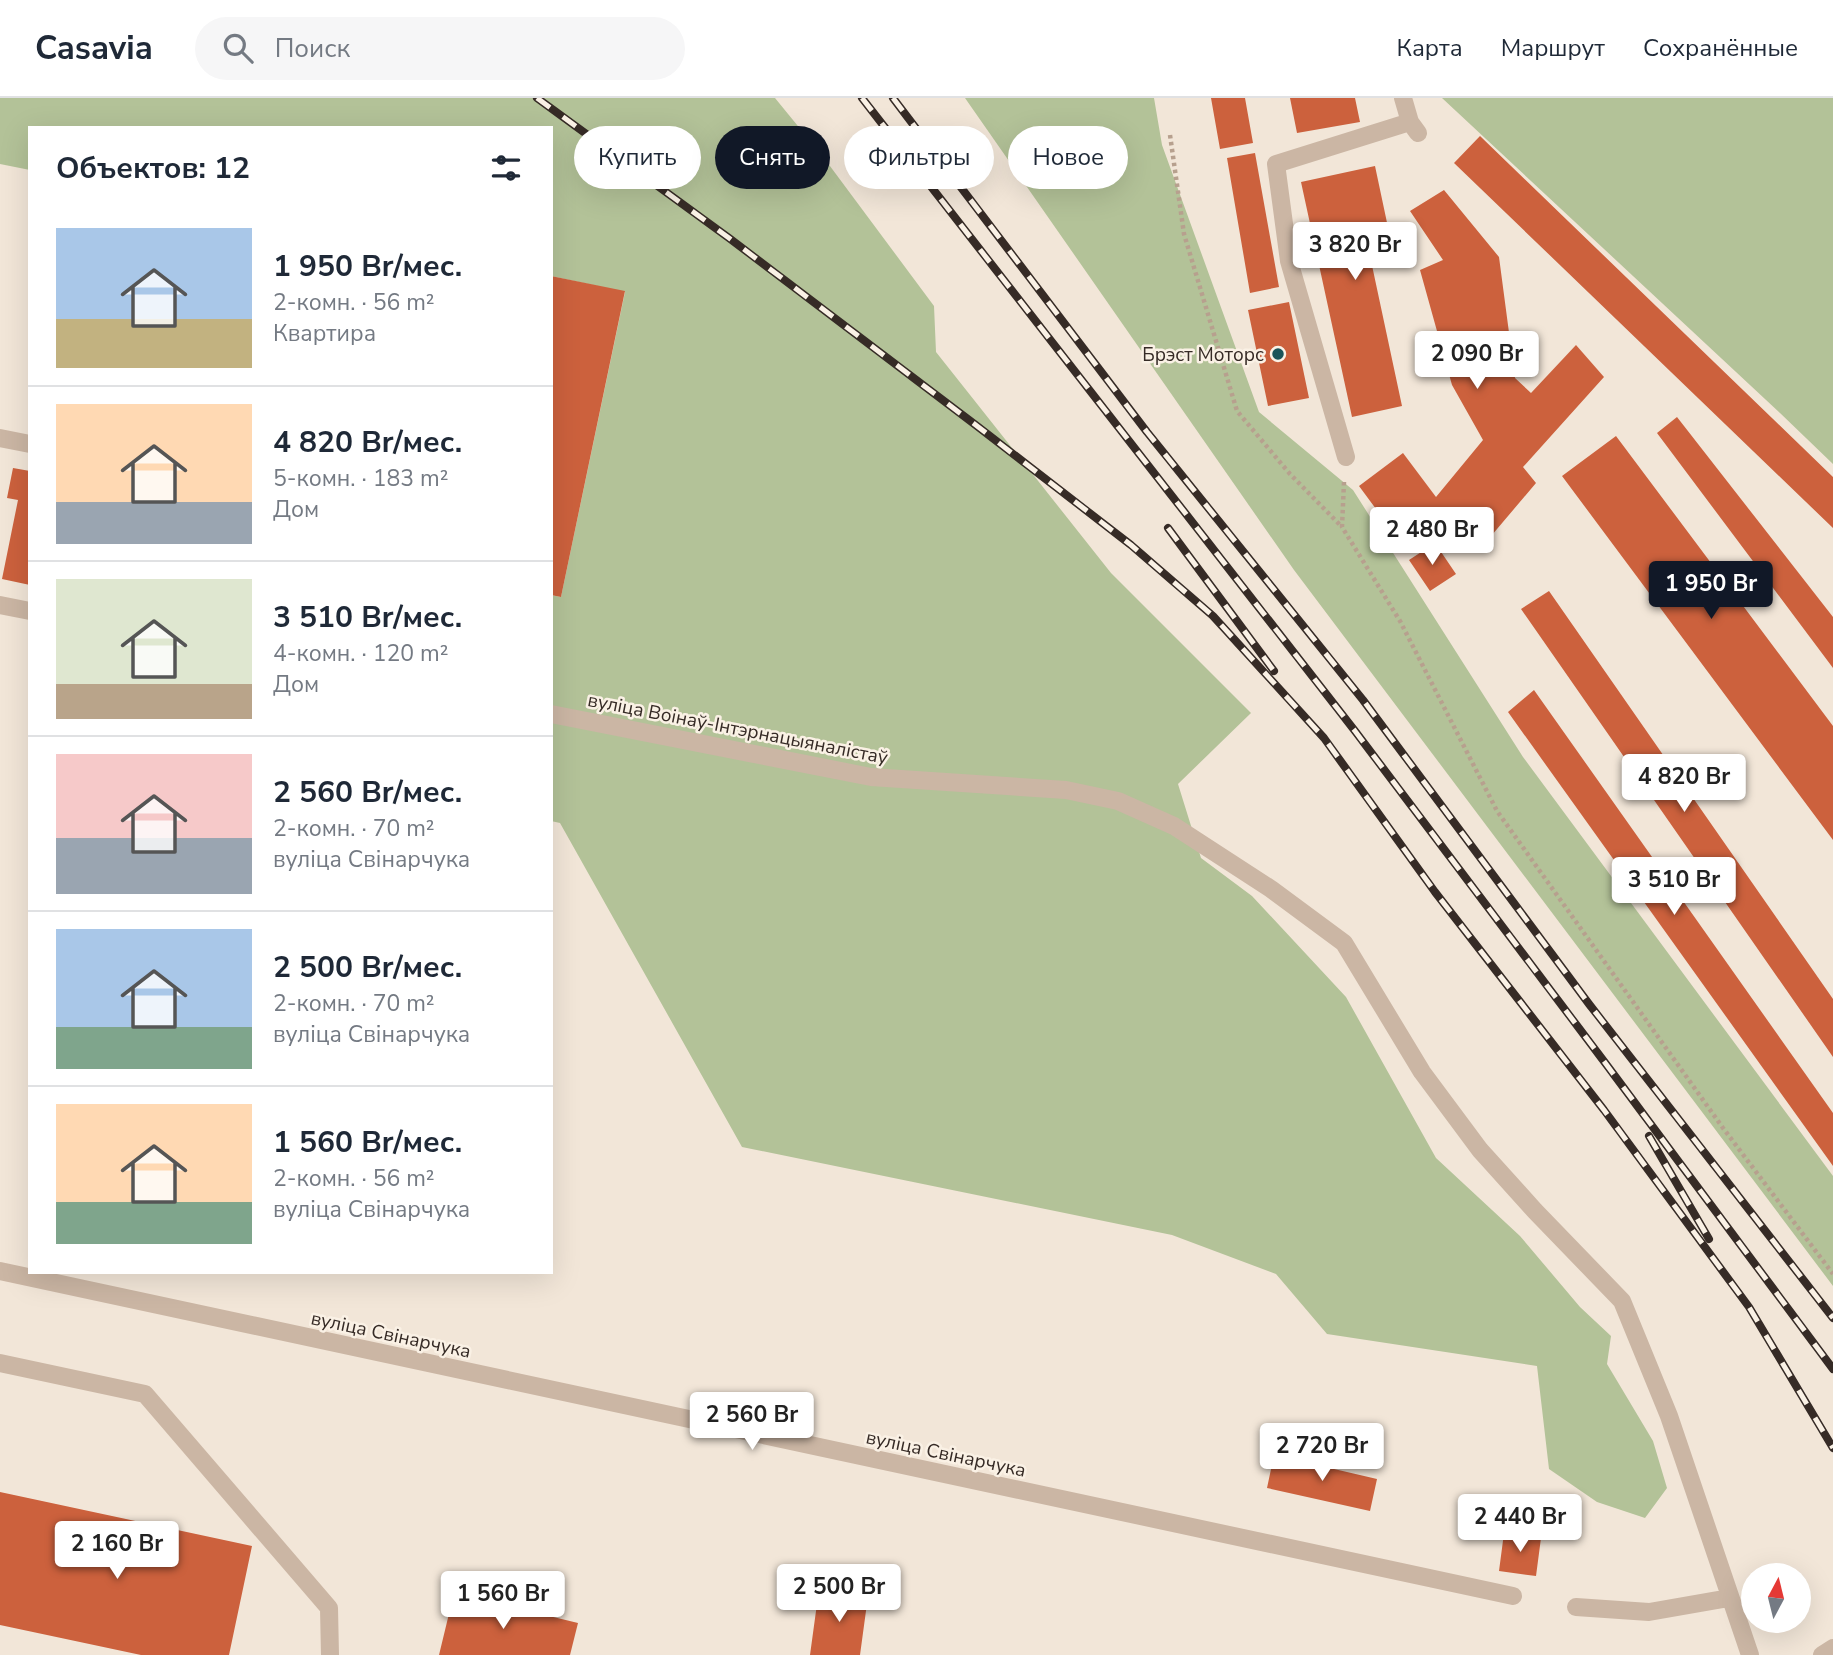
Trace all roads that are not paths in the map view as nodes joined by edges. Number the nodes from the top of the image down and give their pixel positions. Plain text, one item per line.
1 (1403, 98) edge
2 (0, 438) edge
3 (28, 444) edge
4 (1346, 457) road end
5 (0, 605) edge
6 (28, 611) edge
7 (553, 713) edge
8 (0, 1271) edge
9 (0, 1363) edge
10 (1513, 1597) dead end
11 (1730, 1598) junction
12 (1576, 1607) dead end
13 (1833, 1648) edge
14 (330, 1655) edge
15 (1750, 1655) edge
16 (1822, 1655) edge

1 - 4 street
2 - 3 street
5 - 6 street
7 - 11 street, вуліца Воінаў-Інтэрнацыяналістаў
8 - 10 street, вуліца Свінарчука
9 - 14 street
11 - 12 street
11 - 15 street, вуліца Воінаў-Інтэрнацыяналістаў
13 - 16 street

